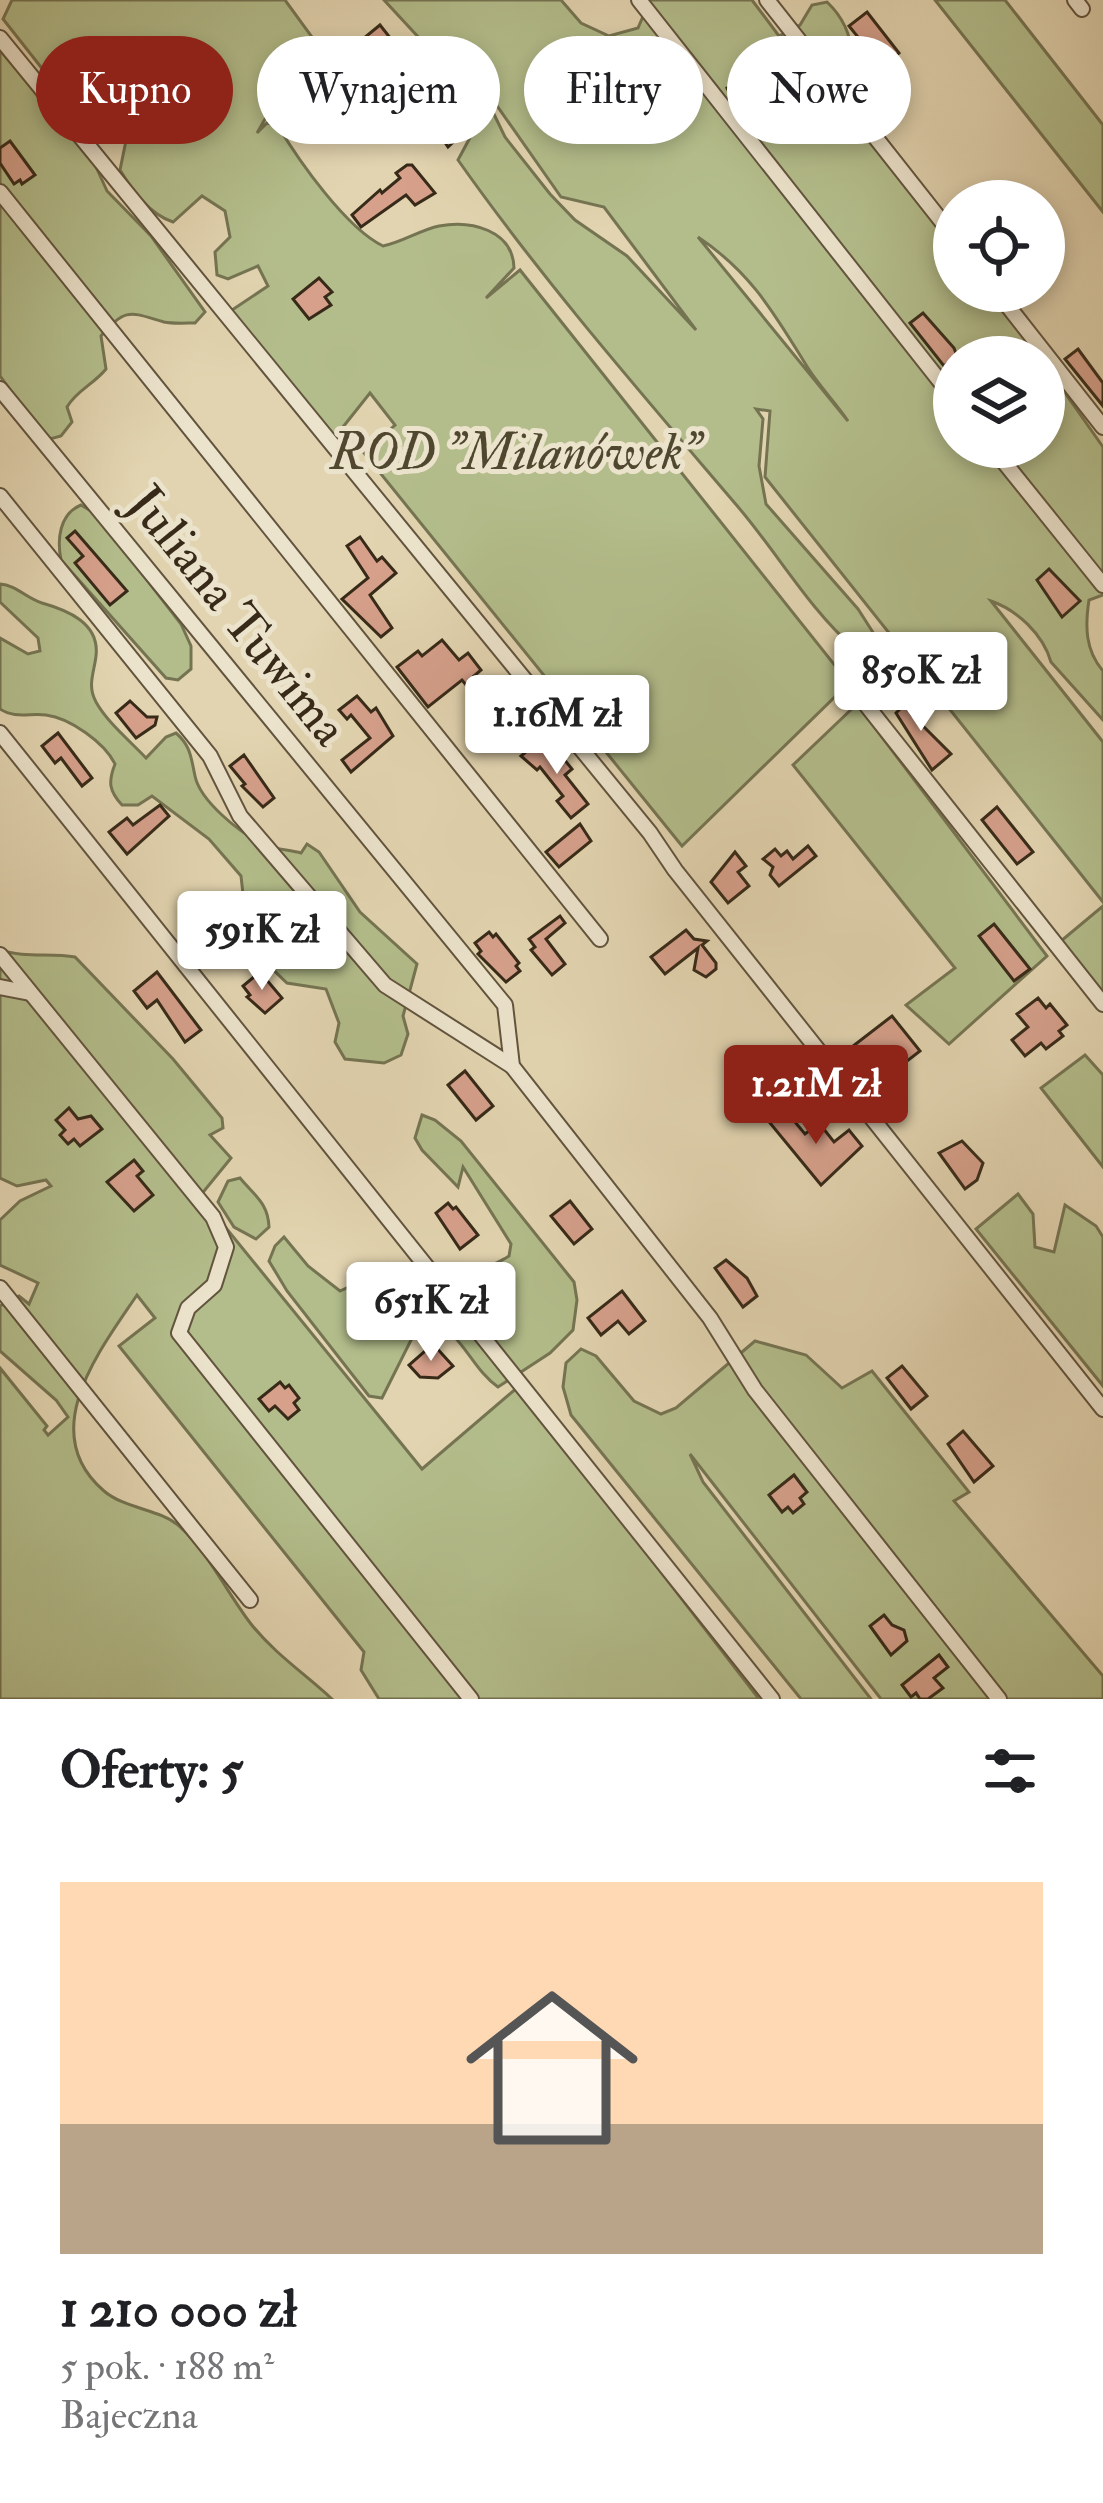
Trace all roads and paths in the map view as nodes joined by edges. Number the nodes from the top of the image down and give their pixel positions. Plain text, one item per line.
1 (639, 0) edge
2 (767, 0) edge
3 (0, 38) edge
4 (0, 192) edge
5 (933, 210) edge
6 (1012, 312) edge
7 (933, 372) edge
8 (0, 389) edge
9 (1103, 428) edge
10 (1008, 468) edge
11 (0, 496) edge
12 (1103, 585) edge
13 (860, 697) dead end
14 (0, 733) edge
15 (600, 939) dead end
16 (0, 955) edge
17 (0, 987) edge
18 (31, 993) junction
19 (1103, 1004) edge
20 (512, 1066) junction
21 (0, 1288) edge
22 (1103, 1409) edge
23 (250, 1600) dead end
24 (471, 1699) edge
25 (772, 1699) edge
26 (999, 1699) edge

1 - 7 street
2 - 5 street
3 - 22 street
4 - 15 street
6 - 9 street
8 - 20 street, Juliana Tuwima
10 - 12 street
11 - 20 street
13 - 19 street
14 - 25 street
16 - 18 street
17 - 18 street
18 - 24 street
20 - 26 street
21 - 23 street

